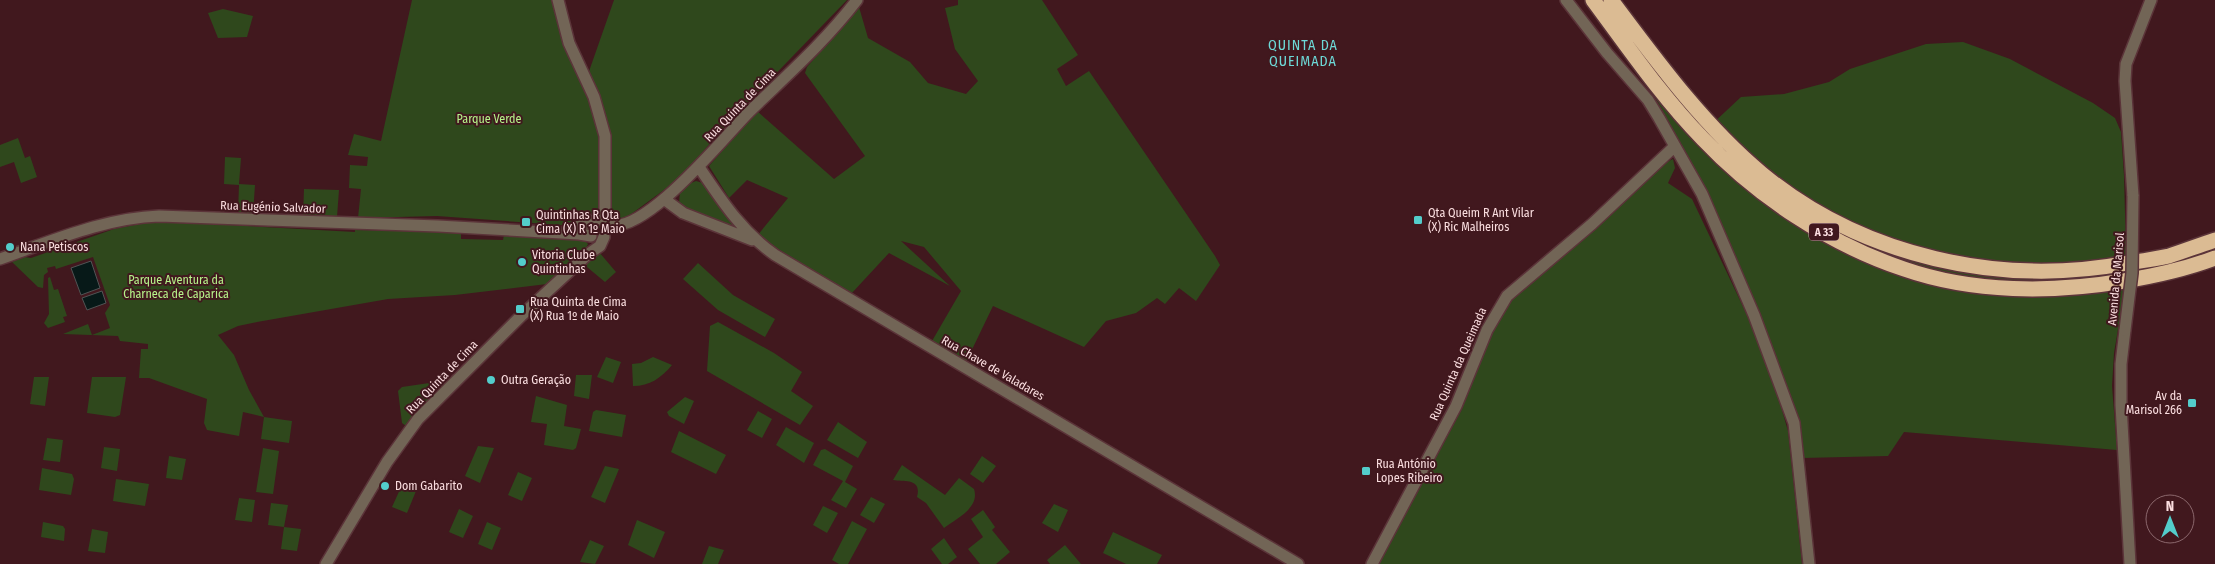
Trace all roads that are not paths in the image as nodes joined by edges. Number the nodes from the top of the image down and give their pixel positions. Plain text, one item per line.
1 (558, 0) edge
2 (857, 0) edge
3 (1566, 0) edge
4 (1593, 0) edge
5 (1611, 0) edge
6 (2151, 0) edge
7 (1675, 146) junction
8 (699, 167) junction
9 (605, 182) junction
10 (664, 199) junction
11 (590, 222) junction
12 (550, 232) junction
13 (601, 232) junction
14 (2215, 240) edge
15 (755, 241) junction
16 (2215, 258) edge
17 (0, 259) edge
18 (326, 564) edge
19 (1298, 564) edge
20 (1372, 564) edge
21 (1810, 564) edge
22 (2130, 564) edge

1 - 9 street
2 - 8 street, Rua Quinta de Cima
3 - 7 street
4 - 16 highway, A 33
5 - 14 highway, A 33
6 - 22 street, Avenida da Marisol, bridge
7 - 20 street, Rua Quinta da Queimada
7 - 21 street
8 - 10 street, Rua Quinta de Cima
8 - 15 street, Rua Chave de Valadares
9 - 11 street
9 - 13 street
10 - 13 street, Rua Quinta de Cima
10 - 15 street
11 - 12 street, Rua Eugénio Salvador
11 - 13 street, Rua Eugénio Salvador
12 - 13 street, Rua Eugénio Salvador
12 - 17 street, Rua Eugénio Salvador
13 - 18 street, Rua Quinta de Cima
15 - 19 street, Rua Chave de Valadares

